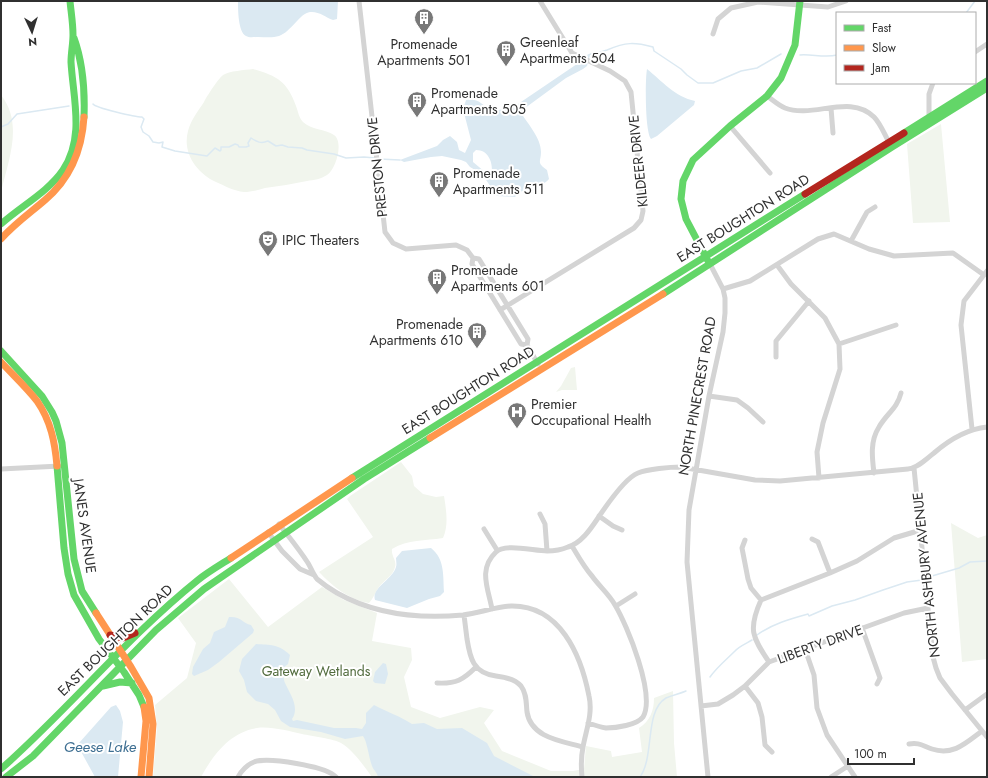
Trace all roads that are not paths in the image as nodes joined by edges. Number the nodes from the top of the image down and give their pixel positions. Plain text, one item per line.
1 (70, 1) edge
2 (359, 1) edge
3 (540, 1) edge
4 (846, 1) edge
5 (800, 3) edge
6 (713, 34) dead end
7 (73, 35) junction
8 (987, 44) edge
9 (976, 51) edge
10 (987, 81) edge
11 (933, 84) edge
12 (987, 88) edge
13 (767, 96) junction
14 (930, 103) junction
15 (831, 108) junction
16 (941, 111) junction
17 (929, 118) junction
18 (730, 126) junction
19 (833, 134) dead end
20 (891, 145) junction
21 (770, 173) dead end
22 (876, 207) dead end
23 (1, 224) edge
24 (1, 239) edge
25 (851, 241) junction
26 (706, 257) junction
27 (473, 258) junction
28 (710, 264) junction
29 (777, 265) junction
30 (985, 273) edge
31 (723, 289) junction
32 (809, 301) junction
33 (507, 305) junction
34 (500, 310) junction
35 (896, 325) dead end
36 (839, 344) junction
37 (526, 345) junction
38 (1, 352) edge
39 (776, 357) dead end
40 (1, 362) edge
41 (537, 363) junction
42 (541, 370) junction
43 (901, 393) dead end
44 (709, 396) junction
45 (763, 422) dead end
46 (987, 427) edge
47 (972, 429) junction
48 (60, 466) junction
49 (914, 468) junction
50 (1, 469) edge
51 (697, 470) junction
52 (874, 473) junction
53 (819, 478) junction
54 (540, 514) dead end
55 (599, 516) junction
56 (279, 524) junction
57 (484, 529) dead end
58 (622, 530) dead end
59 (921, 530) junction
60 (268, 532) junction
61 (286, 533) junction
62 (812, 539) dead end
63 (274, 540) junction
64 (745, 540) dead end
65 (572, 546) junction
66 (497, 550) junction
67 (547, 551) junction
68 (830, 573) junction
69 (314, 575) junction
70 (635, 594) dead end
71 (761, 600) junction
72 (616, 606) junction
73 (928, 608) junction
74 (492, 609) junction
75 (464, 614) junction
76 (862, 628) junction
77 (140, 630) junction
78 (110, 635) junction
79 (805, 649) junction
80 (120, 650) junction
81 (113, 658) junction
82 (126, 660) junction
83 (769, 662) junction
84 (476, 666) junction
85 (120, 667) junction
86 (132, 683) junction
87 (437, 683) dead end
88 (877, 684) dead end
89 (745, 686) junction
90 (100, 687) junction
91 (987, 694) edge
92 (701, 706) junction
93 (965, 710) junction
94 (588, 723) junction
95 (982, 731) junction
96 (987, 737) edge
97 (909, 744) dead end
98 (583, 747) junction
99 (772, 752) dead end
100 (848, 766) junction
101 (1, 769) edge
102 (6, 777) edge
103 (141, 777) edge
104 (149, 777) edge
105 (238, 777) edge
106 (336, 777) edge
107 (582, 777) edge
108 (708, 777) edge
109 (831, 777) edge
110 (855, 777) edge

1 - 7 main road
2 - 27 street, PRESTON DRIVE
3 - 33 street, KILDEER DRIVE
4 - 5 street
5 - 6 street
5 - 13 main road, NORTH PINECREST ROAD
7 - 23 main road
7 - 24 main road
8 - 9 street
10 - 16 main road, EAST BOUGHTON ROAD
11 - 14 street
12 - 20 main road, EAST BOUGHTON ROAD
13 - 15 street
13 - 18 main road, NORTH PINECREST ROAD
14 - 16 street
14 - 17 street
15 - 19 street
15 - 20 street
16 - 17 main road, EAST BOUGHTON ROAD
17 - 20 main road, EAST BOUGHTON ROAD
18 - 21 street
18 - 26 main road, NORTH PINECREST ROAD
20 - 26 main road, EAST BOUGHTON ROAD
20 - 28 main road, EAST BOUGHTON ROAD
22 - 25 street
25 - 29 street
25 - 30 street
26 - 28 main road, NORTH PINECREST ROAD
26 - 41 main road, EAST BOUGHTON ROAD
27 - 33 street, PRESTON DRIVE
27 - 34 street, PRESTON DRIVE
28 - 31 street, NORTH PINECREST ROAD
28 - 42 main road, EAST BOUGHTON ROAD
29 - 31 street
29 - 32 street
30 - 47 street
31 - 44 street, NORTH PINECREST ROAD
32 - 36 street
32 - 39 street
33 - 34 street, KILDEER DRIVE
33 - 37 street, PRESTON DRIVE
34 - 37 street, PRESTON DRIVE
35 - 36 street
36 - 53 street
37 - 41 street, PRESTON DRIVE
38 - 48 main road, JANES AVENUE
40 - 48 main road, JANES AVENUE
41 - 42 street, PRESTON DRIVE
41 - 56 main road, EAST BOUGHTON ROAD
42 - 61 main road, EAST BOUGHTON ROAD
43 - 52 street
44 - 45 street
44 - 51 street, NORTH PINECREST ROAD
46 - 47 street
47 - 49 street
48 - 50 street
48 - 78 main road, JANES AVENUE
48 - 81 main road, JANES AVENUE
49 - 52 street
49 - 59 street, NORTH ASHBURY AVENUE
51 - 53 street
51 - 55 street
51 - 92 street, NORTH PINECREST ROAD
52 - 53 street
54 - 67 street
55 - 58 street
55 - 65 street
56 - 60 main road, EAST BOUGHTON ROAD
56 - 61 street
57 - 66 street
59 - 68 street
59 - 73 street, NORTH ASHBURY AVENUE
60 - 63 street
60 - 77 main road, EAST BOUGHTON ROAD
61 - 63 main road, EAST BOUGHTON ROAD
61 - 69 street
62 - 68 street
63 - 69 street
63 - 82 main road, EAST BOUGHTON ROAD
64 - 71 street
65 - 67 street
65 - 72 street
66 - 67 street
66 - 74 street
68 - 71 street
69 - 75 street
70 - 72 street
71 - 83 street
72 - 94 street
73 - 76 street, LIBERTY DRIVE
73 - 93 street, NORTH ASHBURY AVENUE
74 - 75 street
74 - 94 street
75 - 84 street
76 - 79 street, LIBERTY DRIVE
76 - 88 street
77 - 78 main road
77 - 80 main road, EAST BOUGHTON ROAD
78 - 80 main road, JANES AVENUE
79 - 83 street, LIBERTY DRIVE
79 - 100 street
80 - 81 main road, EAST BOUGHTON ROAD
80 - 82 main road, JANES AVENUE
81 - 85 main road, JANES AVENUE
81 - 101 main road, EAST BOUGHTON ROAD
82 - 85 main road, EAST BOUGHTON ROAD
82 - 104 main road, JANES AVENUE
83 - 89 street, LIBERTY DRIVE
84 - 87 street
84 - 98 street
85 - 86 main road, JANES AVENUE
85 - 90 main road, EAST BOUGHTON ROAD
86 - 90 main road
86 - 103 main road, JANES AVENUE
89 - 92 street, LIBERTY DRIVE
89 - 99 street
90 - 102 main road, EAST BOUGHTON ROAD
91 - 93 street
92 - 108 street, NORTH PINECREST ROAD
93 - 95 street, NORTH ASHBURY AVENUE
94 - 98 street
95 - 96 street, NORTH ASHBURY AVENUE
95 - 97 street
98 - 107 street
100 - 109 street
100 - 110 street
105 - 106 street

